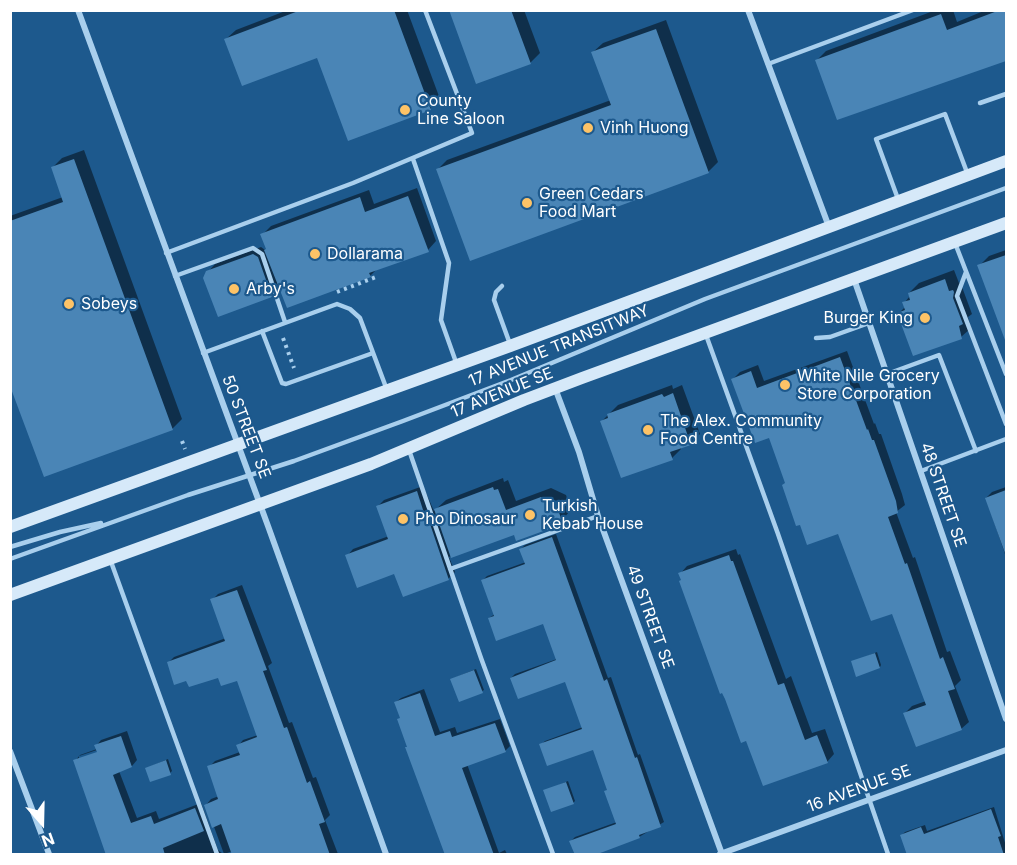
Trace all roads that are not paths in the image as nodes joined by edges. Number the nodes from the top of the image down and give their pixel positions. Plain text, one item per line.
1 (78, 10) edge
2 (425, 10) edge
3 (748, 10) edge
4 (913, 10) edge
5 (768, 64) junction
6 (1006, 94) edge
7 (980, 103) dead end
8 (413, 159) junction
9 (1006, 161) edge
10 (968, 175) junction
11 (1006, 188) edge
12 (899, 200) junction
13 (1006, 223) edge
14 (829, 227) junction
15 (955, 242) junction
16 (166, 253) junction
17 (966, 272) junction
18 (175, 276) junction
19 (854, 279) junction
20 (502, 286) dead end
21 (285, 322) junction
22 (869, 323) junction
23 (262, 331) junction
24 (705, 333) junction
25 (816, 338) dead end
26 (510, 346) junction
27 (203, 353) junction
28 (373, 353) junction
29 (457, 365) junction
30 (887, 374) junction
31 (1006, 374) edge
32 (555, 388) junction
33 (387, 390) junction
34 (1006, 424) edge
35 (1006, 439) edge
36 (238, 445) junction
37 (408, 449) junction
38 (976, 451) junction
39 (921, 471) junction
40 (249, 475) junction
41 (260, 504) junction
42 (598, 516) junction
43 (118, 520) junction
44 (10, 527) edge
45 (10, 546) edge
46 (10, 559) edge
47 (110, 559) junction
48 (450, 569) junction
49 (10, 595) edge
50 (1006, 719) edge
51 (1006, 750) edge
52 (10, 751) edge
53 (868, 800) junction
54 (721, 854) edge
55 (49, 855) edge
56 (217, 855) edge
57 (386, 855) edge
58 (553, 855) edge
59 (888, 855) edge

1 - 16 street, 50 STREET SE
2 - 8 lane
3 - 5 street
4 - 5 lane
5 - 14 street
6 - 7 lane
8 - 16 lane
8 - 29 lane
9 - 10 main road
10 - 12 main road
10 - 12 lane
11 - 40 lane, 17 AVENUE TRANSITWAY
12 - 14 main road
13 - 15 main road, 17 AVENUE SE
14 - 26 main road
15 - 17 lane
15 - 19 main road, 17 AVENUE SE
16 - 18 street, 50 STREET SE
17 - 31 lane
17 - 34 lane
18 - 21 lane
18 - 27 street, 50 STREET SE
19 - 22 street, 48 STREET SE
19 - 24 main road, 17 AVENUE SE
20 - 26 lane
21 - 23 lane
21 - 28 lane
22 - 25 lane
22 - 30 street, 48 STREET SE
23 - 27 lane
23 - 28 lane
24 - 32 main road, 17 AVENUE SE
24 - 53 lane
26 - 29 main road
27 - 36 street, 50 STREET SE
28 - 33 lane
29 - 33 main road
30 - 38 lane
30 - 39 street, 48 STREET SE
32 - 37 main road, 17 AVENUE SE
32 - 42 street, 49 STREET SE
33 - 36 main road
35 - 38 lane
36 - 40 street, 50 STREET SE
36 - 44 main road
37 - 41 main road, 17 AVENUE SE
37 - 48 lane
38 - 39 lane
39 - 50 street, 48 STREET SE
40 - 41 street, 50 STREET SE
40 - 43 lane, 17 AVENUE TRANSITWAY
41 - 47 main road, 17 AVENUE SE
41 - 57 street, 50 STREET SE
42 - 48 lane
42 - 54 street, 49 STREET SE
43 - 45 lane, 17 AVENUE TRANSITWAY
43 - 46 lane, 17 AVENUE TRANSITWAY
47 - 49 main road, 17 AVENUE SE
47 - 56 lane
48 - 58 lane
51 - 53 street, 16 AVENUE SE
52 - 55 street
53 - 54 street, 16 AVENUE SE
53 - 59 lane

